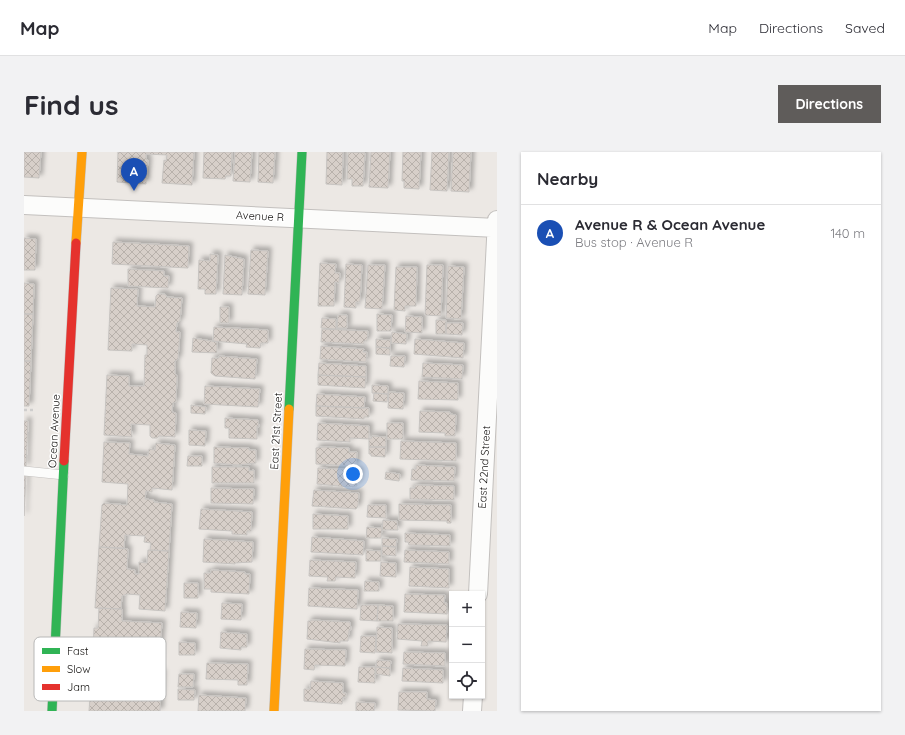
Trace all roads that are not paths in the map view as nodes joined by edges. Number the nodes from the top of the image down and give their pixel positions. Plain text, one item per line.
1 (82, 152) edge
2 (302, 152) edge
3 (24, 205) edge
4 (79, 208) junction
5 (298, 218) junction
6 (497, 220) edge
7 (497, 228) edge
8 (24, 472) edge
9 (64, 474) junction
10 (478, 591) edge
11 (56, 637) edge
12 (473, 699) edge
13 (53, 701) edge
14 (52, 711) edge
15 (274, 711) edge
16 (472, 711) edge

1 - 4 main road, Ocean Avenue
2 - 5 main road, East 21st Street
3 - 4 street, Avenue R
4 - 5 street, Avenue R
4 - 9 main road, Ocean Avenue
5 - 7 street, Avenue R
5 - 15 main road, East 21st Street
6 - 7 street, East 22nd Street
7 - 10 street, East 22nd Street
8 - 9 lane
9 - 11 main road, Ocean Avenue
12 - 16 street
13 - 14 main road, Ocean Avenue

